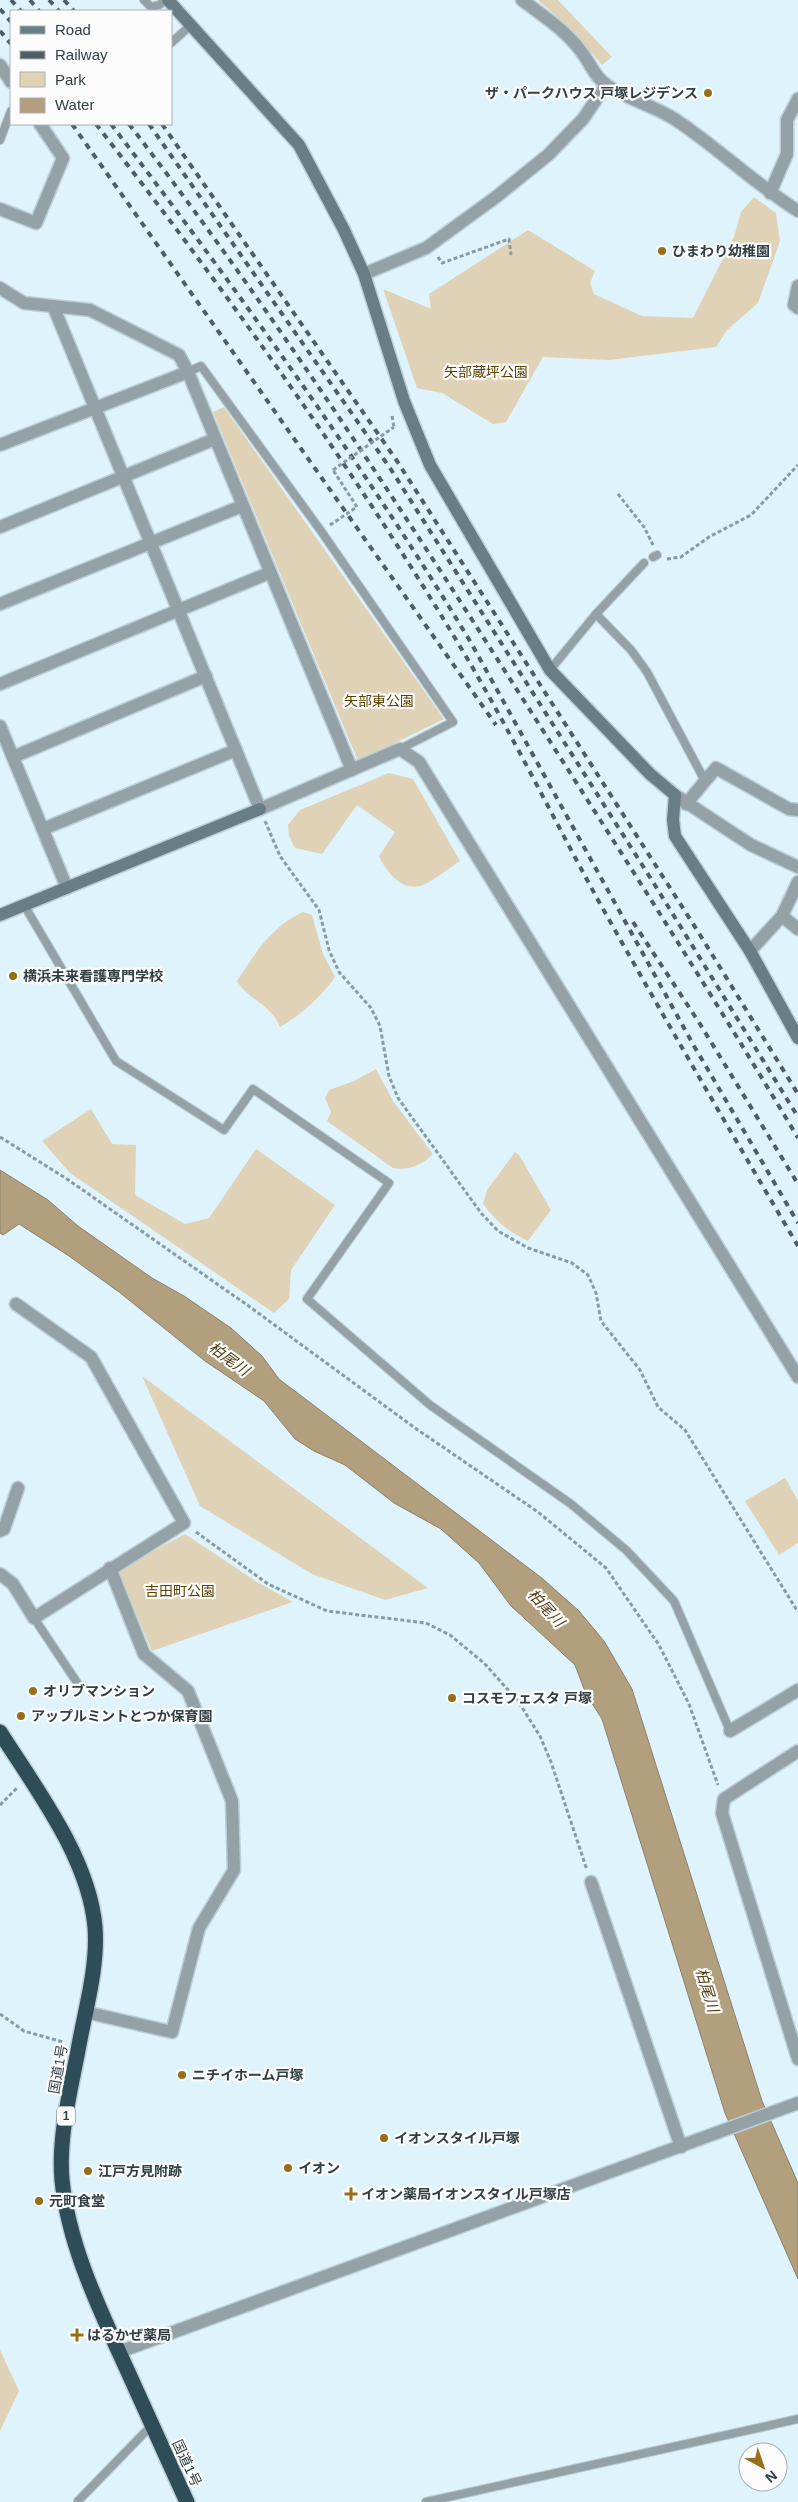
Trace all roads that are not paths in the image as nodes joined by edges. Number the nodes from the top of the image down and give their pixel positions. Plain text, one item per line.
1 (144, 0) edge
2 (167, 0) edge
3 (522, 0) edge
4 (191, 25) junction
5 (172, 42) edge
6 (0, 65) edge
7 (10, 80) edge
8 (606, 85) junction
9 (798, 99) edge
10 (10, 114) edge
11 (41, 125) edge
12 (0, 140) edge
13 (770, 193) junction
14 (0, 209) edge
15 (798, 212) edge
16 (364, 274) junction
17 (798, 286) edge
18 (0, 288) edge
19 (54, 308) junction
20 (798, 308) edge
21 (188, 372) junction
22 (95, 408) junction
23 (215, 440) junction
24 (0, 445) edge
25 (123, 477) junction
26 (242, 506) junction
27 (0, 527) edge
28 (151, 543) junction
29 (644, 563) dead end
30 (269, 573) junction
31 (0, 604) edge
32 (178, 610) junction
33 (596, 614) junction
34 (550, 670) junction
35 (206, 676) junction
36 (0, 684) edge
37 (0, 726) edge
38 (400, 748) junction
39 (236, 750) junction
40 (13, 757) junction
41 (352, 770) junction
42 (705, 782) junction
43 (675, 795) junction
44 (686, 804) junction
45 (260, 809) junction
46 (798, 810) edge
47 (42, 829) junction
48 (798, 867) edge
49 (798, 882) edge
50 (67, 888) junction
51 (24, 905) junction
52 (0, 915) edge
53 (782, 916) junction
54 (798, 930) edge
55 (750, 951) junction
56 (798, 1038) edge
57 (16, 1304) dead end
58 (798, 1377) edge
59 (18, 1488) dead end
60 (0, 1531) edge
61 (110, 1568) junction
62 (0, 1574) edge
63 (34, 1618) junction
64 (78, 1684) dead end
65 (798, 1690) edge
66 (730, 1731) joint
67 (0, 1732) edge
68 (798, 1751) edge
69 (590, 1882) road end
70 (85, 2012) junction
71 (798, 2059) edge
72 (794, 2104) edge
73 (681, 2147) junction
74 (119, 2352) junction
75 (795, 2419) edge
76 (151, 2426) junction
77 (798, 2428) edge
78 (78, 2501) edge
79 (187, 2502) edge
80 (426, 2502) edge

1 - 2 lane
2 - 4 street
3 - 8 street
4 - 5 lane
4 - 16 street
6 - 7 street
8 - 13 street
8 - 16 street
9 - 13 street
10 - 12 lane
11 - 14 street
13 - 15 street
16 - 34 street
17 - 20 street
18 - 19 street
19 - 21 street
19 - 22 street
21 - 22 street
21 - 23 street
21 - 38 lane
22 - 24 street
22 - 25 street
23 - 25 street
23 - 26 street
25 - 27 street
25 - 28 street
26 - 28 street
26 - 30 street
28 - 31 street
28 - 32 street
29 - 33 lane
30 - 32 street
30 - 41 street
32 - 35 street
32 - 36 street
33 - 34 lane
33 - 42 lane
34 - 43 street
35 - 39 street
35 - 40 street
37 - 40 street
38 - 41 street
38 - 58 street
39 - 45 street
39 - 47 street
40 - 47 street
41 - 45 street
42 - 44 street
42 - 46 street
43 - 44 street
43 - 55 street
44 - 48 street
45 - 50 street
47 - 50 street
49 - 53 street
50 - 51 street
51 - 52 street
51 - 66 lane
53 - 54 street
53 - 55 street
55 - 56 street
57 - 61 street
59 - 60 street
61 - 63 street
61 - 70 street
62 - 63 street
63 - 64 lane
65 - 66 street
67 - 70 highway, 国道1号 / 1
68 - 71 street
69 - 73 street
70 - 74 highway, 国道1号 / 1
72 - 73 street
73 - 74 street
74 - 76 highway, 国道1号 / 1
75 - 77 lane
75 - 80 lane
76 - 78 lane
76 - 79 highway, 国道1号 / 1

